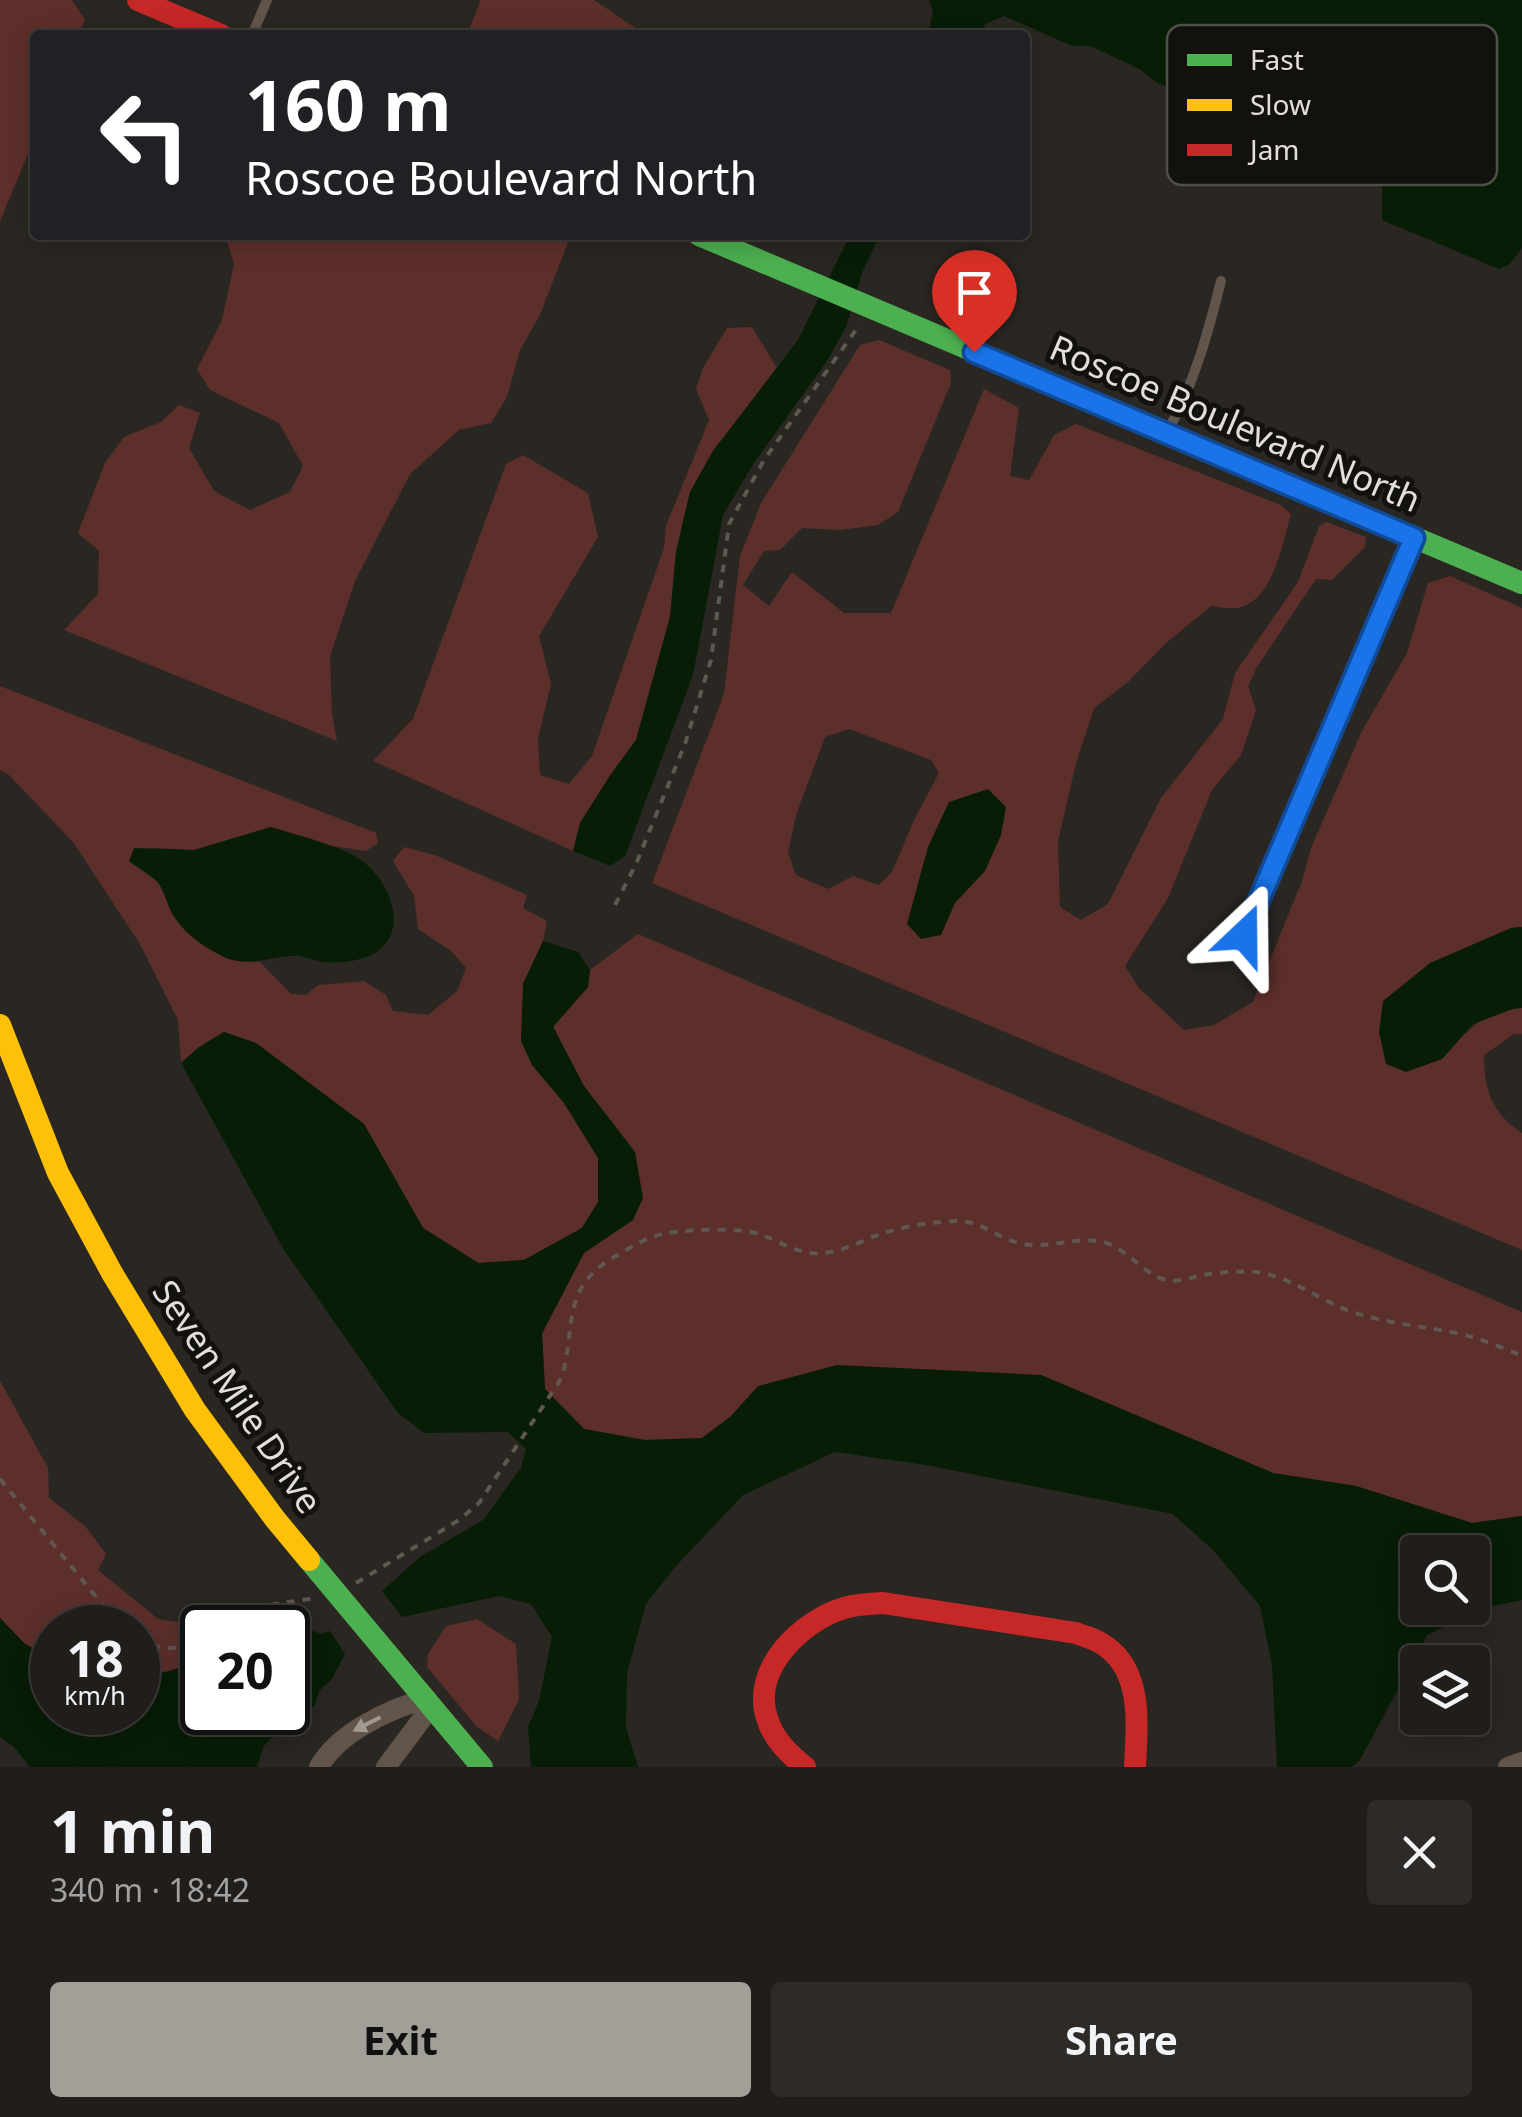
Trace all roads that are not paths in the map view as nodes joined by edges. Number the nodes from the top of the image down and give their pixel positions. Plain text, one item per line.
1 (138, 0) edge
2 (267, 0) edge
3 (209, 30) edge
4 (254, 30) edge
5 (711, 240) edge
6 (1221, 281) dead end
7 (1166, 433) junction
8 (1414, 538) junction
9 (1522, 583) edge
10 (1244, 935) dead end
11 (0, 1024) edge
12 (427, 1699) junction
13 (1522, 1762) edge
14 (319, 1767) edge
15 (386, 1767) edge
16 (482, 1767) edge
17 (805, 1767) edge
18 (1135, 1767) edge
19 (1508, 1767) edge

1 - 3 street
2 - 4 lane
5 - 7 street, Roscoe Boulevard North
6 - 7 lane
7 - 8 street, Roscoe Boulevard North
8 - 9 street, Roscoe Boulevard North
8 - 10 lane
11 - 12 street, Seven Mile Drive
12 -> 14 street
12 - 15 street
12 - 16 street, Seven Mile Drive
13 - 19 street
17 - 18 street

